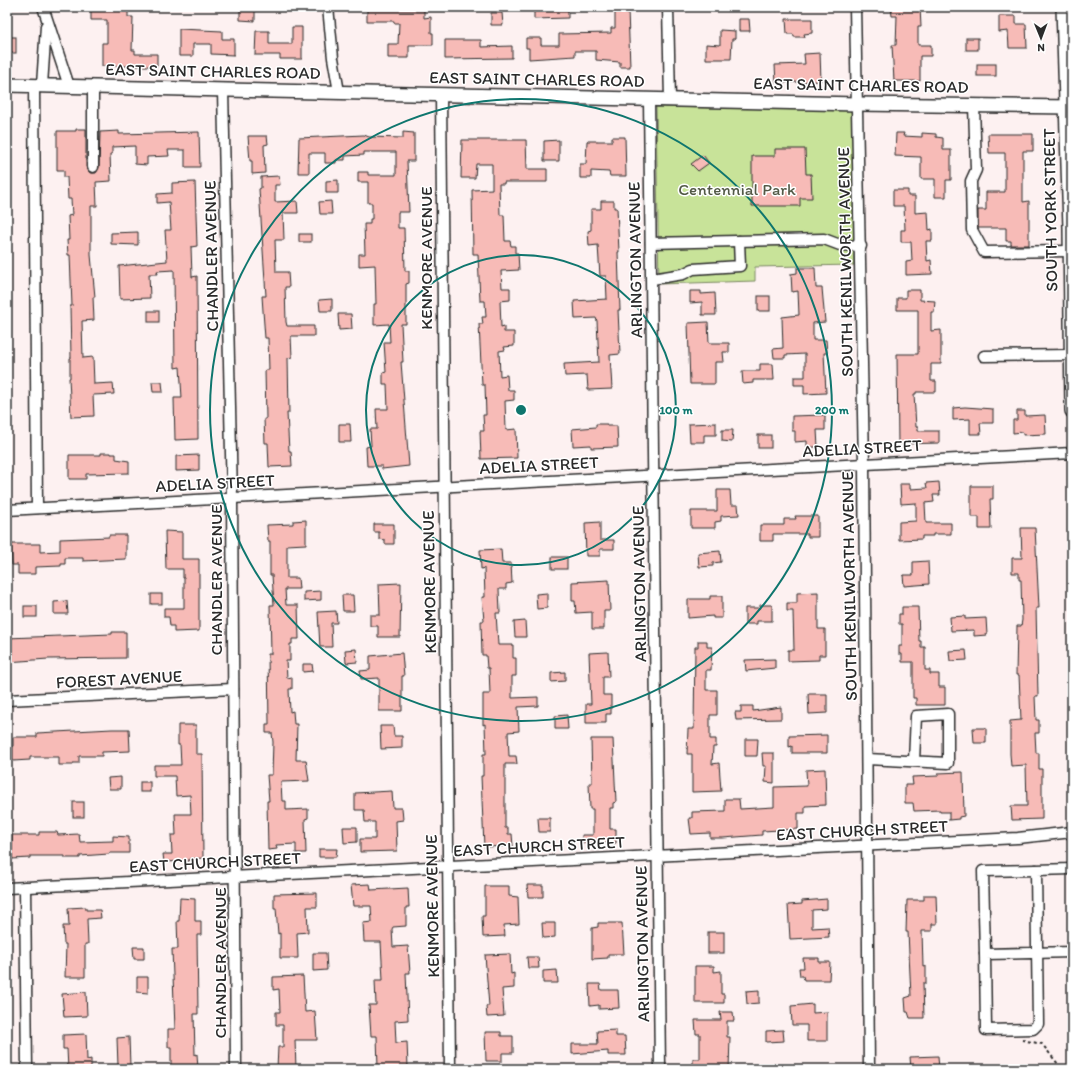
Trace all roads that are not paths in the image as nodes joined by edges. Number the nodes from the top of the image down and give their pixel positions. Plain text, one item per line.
1 (43, 7) edge
2 (328, 7) edge
3 (668, 7) edge
4 (855, 7) edge
5 (1063, 7) edge
6 (46, 20) junction
7 (7, 84) edge
8 (38, 85) junction
9 (69, 86) junction
10 (94, 87) junction
11 (223, 90) junction
12 (339, 92) junction
13 (441, 94) junction
14 (649, 99) junction
15 (670, 100) junction
16 (858, 104) junction
17 (974, 105) junction
18 (1069, 106) edge
19 (93, 167) dead end
20 (739, 241) junction
21 (651, 243) junction
22 (861, 246) junction
23 (1070, 251) junction
24 (652, 279) junction
25 (1071, 355) edge
26 (984, 356) dead end
27 (1072, 382) edge
28 (1072, 411) edge
29 (1072, 453) edge
30 (864, 464) junction
31 (653, 475) junction
32 (444, 486) junction
33 (232, 498) junction
34 (38, 508) junction
35 (7, 510) edge
36 (233, 689) junction
37 (7, 700) edge
38 (867, 759) junction
39 (914, 761) junction
40 (1072, 832) edge
41 (868, 846) junction
42 (657, 856) junction
43 (448, 866) junction
44 (1072, 869) edge
45 (1036, 870) junction
46 (235, 877) junction
47 (25, 887) junction
48 (7, 888) edge
49 (1072, 952) edge
50 (1037, 953) junction
51 (985, 954) junction
52 (27, 1069) edge
53 (236, 1069) edge
54 (450, 1069) edge
55 (660, 1069) edge
56 (869, 1069) edge

1 - 6 street
2 - 12 street
3 - 15 street
4 - 16 street, SOUTH KENILWORTH AVENUE
5 - 18 main road, SOUTH YORK STREET
6 - 8 street
6 - 9 street
7 - 8 main road, EAST SAINT CHARLES ROAD
8 - 9 main road, EAST SAINT CHARLES ROAD
8 - 34 street
9 - 10 main road, EAST SAINT CHARLES ROAD
10 - 11 main road, EAST SAINT CHARLES ROAD
10 - 19 street
11 - 12 main road, EAST SAINT CHARLES ROAD
11 - 33 street, CHANDLER AVENUE
12 - 13 main road, EAST SAINT CHARLES ROAD
13 - 14 main road, EAST SAINT CHARLES ROAD
13 - 32 street, KENMORE AVENUE
14 - 15 main road, EAST SAINT CHARLES ROAD
14 - 21 street, ARLINGTON AVENUE
15 - 16 main road, EAST SAINT CHARLES ROAD
16 - 17 main road, EAST SAINT CHARLES ROAD
16 - 22 street, SOUTH KENILWORTH AVENUE
17 - 18 main road, EAST SAINT CHARLES ROAD
17 - 23 street
18 - 23 main road, SOUTH YORK STREET
20 - 21 street
20 - 22 street
20 - 24 street
21 - 24 street, ARLINGTON AVENUE
22 - 30 street, SOUTH KENILWORTH AVENUE
23 - 25 main road, SOUTH YORK STREET
24 - 31 street, ARLINGTON AVENUE
25 - 26 street
25 - 27 main road, SOUTH YORK STREET
27 - 28 main road, SOUTH YORK STREET
29 - 30 street, ADELIA STREET
30 - 31 street, ADELIA STREET
30 - 38 street, SOUTH KENILWORTH AVENUE
31 - 32 street, ADELIA STREET
31 - 42 street, ARLINGTON AVENUE
32 - 33 street, ADELIA STREET
32 - 43 street, KENMORE AVENUE
33 - 34 street, ADELIA STREET
33 - 36 street, CHANDLER AVENUE
34 - 35 street, ADELIA STREET
36 - 37 street, FOREST AVENUE
36 - 46 street, CHANDLER AVENUE
38 - 39 street
38 - 41 street, SOUTH KENILWORTH AVENUE
39 - 39 street
40 - 41 street, EAST CHURCH STREET
41 - 42 street, EAST CHURCH STREET
41 - 56 street, SOUTH KENILWORTH AVENUE
42 - 43 street, EAST CHURCH STREET
42 - 55 street, ARLINGTON AVENUE
43 - 46 street, EAST CHURCH STREET
43 - 54 street, KENMORE AVENUE
44 - 45 street
45 - 50 street
45 - 51 street
46 - 47 street, EAST CHURCH STREET
46 - 53 street, CHANDLER AVENUE
47 - 48 street, EAST CHURCH STREET
47 - 52 street
49 - 50 street
50 - 51 street
50 - 51 street

